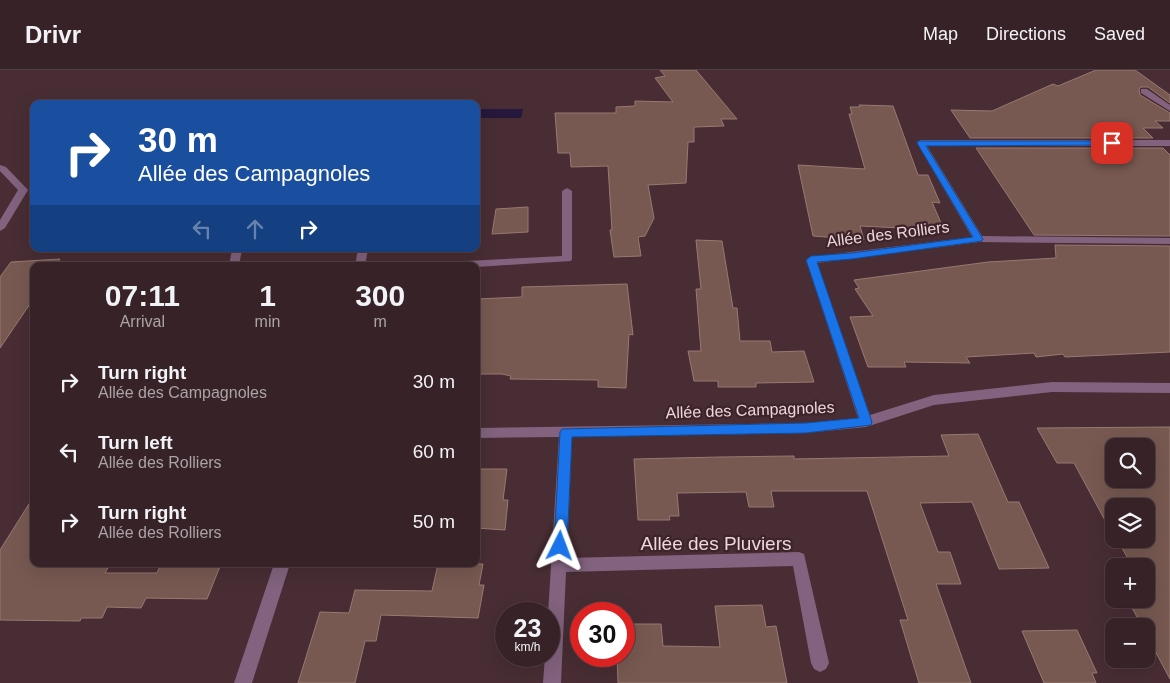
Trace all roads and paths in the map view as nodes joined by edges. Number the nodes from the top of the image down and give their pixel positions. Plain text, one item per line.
1 (1144, 90) dead end
2 (1170, 109) edge
3 (1170, 143) edge
4 (0, 168) edge
5 (567, 191) dead end
6 (0, 228) edge
7 (979, 239) junction
8 (1170, 240) edge
9 (480, 263) edge
10 (1170, 388) edge
11 (866, 422) junction
12 (566, 432) junction
13 (480, 433) edge
14 (560, 565) junction
15 (281, 567) edge
16 (820, 662) dead end
17 (243, 683) edge
18 (552, 683) edge

1 - 2 street
3 - 7 street
4 - 6 street
5 - 9 street
7 - 8 street, Allée des Rolliers
7 - 11 street, Allée des Rolliers
10 - 11 street, Allée des Campagnoles
11 - 12 street, Allée des Campagnoles
12 - 13 street, Allée des Campagnoles
12 - 14 street
14 - 16 street, Allée des Pluviers
14 - 18 street
15 - 17 street

